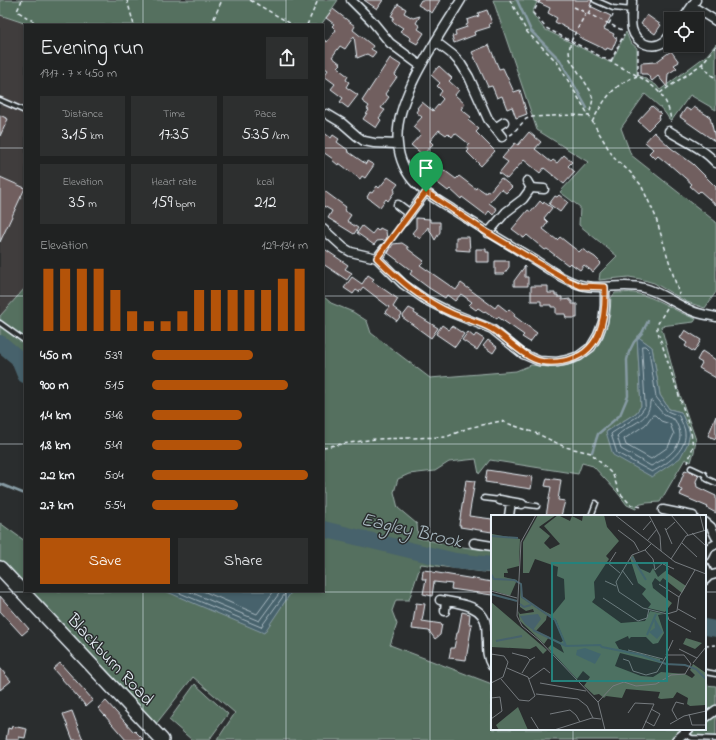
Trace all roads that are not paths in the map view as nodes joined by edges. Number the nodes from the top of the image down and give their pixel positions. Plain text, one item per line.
1 (461, 0) edge
2 (595, 0) edge
3 (632, 0) edge
4 (353, 1) edge
5 (694, 3) edge
6 (632, 10) junction
7 (688, 12) edge
8 (716, 21) edge
9 (664, 41) edge
10 (436, 42) junction
11 (421, 66) junction
12 (0, 100) edge
13 (24, 111) edge
14 (326, 111) edge
15 (504, 122) dead end
16 (495, 128) junction
17 (684, 129) dead end
18 (669, 131) road end
19 (502, 137) road end
20 (680, 138) junction
21 (397, 144) junction
22 (716, 163) edge
23 (544, 189) dead end
24 (426, 192) junction
25 (398, 205) dead end
26 (410, 214) junction
27 (404, 221) road end
28 (324, 231) edge
29 (488, 233) junction
30 (384, 248) road end
31 (377, 258) junction
32 (605, 287) junction
33 (716, 317) edge
34 (0, 324) edge
35 (24, 340) edge
36 (691, 468) road end
37 (716, 483) edge
38 (484, 498) dead end
39 (500, 500) joint
40 (511, 502) junction
41 (596, 502) dead end
42 (522, 504) joint
43 (537, 506) dead end
44 (663, 510) dead end
45 (674, 514) edge
46 (509, 515) edge
47 (591, 515) edge
48 (706, 523) edge
49 (716, 537) edge
50 (474, 544) dead end
51 (716, 544) edge
52 (491, 546) edge
53 (706, 554) edge
54 (0, 568) edge
55 (445, 612) dead end
56 (491, 663) edge
57 (706, 672) edge
58 (716, 674) edge
59 (716, 710) edge
60 (706, 717) edge
61 (686, 731) edge
62 (716, 739) edge
63 (162, 740) edge
64 (676, 740) edge

1 - 10 street
2 - 6 lane
3 - 6 street
4 - 11 street
5 - 7 street
5 - 8 street
6 - 9 street
10 - 11 street
10 - 16 street
11 - 21 street
12 - 13 lane
14 - 21 street
15 - 16 street
16 - 19 street
17 - 20 street
18 - 20 street
20 - 22 street
21 - 24 street
23 - 29 street
24 - 26 street
24 - 29 street
25 - 26 street
26 - 27 street
28 - 31 street
29 - 32 street
30 - 31 street
31 - 32 street
32 - 33 street
34 - 35 lane
36 - 37 lane
38 - 39 lane
39 - 40 street
40 - 42 street
40 - 46 street
41 - 47 lane
42 - 43 lane
44 - 45 street
48 - 49 street
50 - 52 street
51 - 53 street
54 - 63 highway, Blackburn Road
55 - 56 street
57 - 58 lane
59 - 60 street
61 - 62 lane
61 - 64 street

